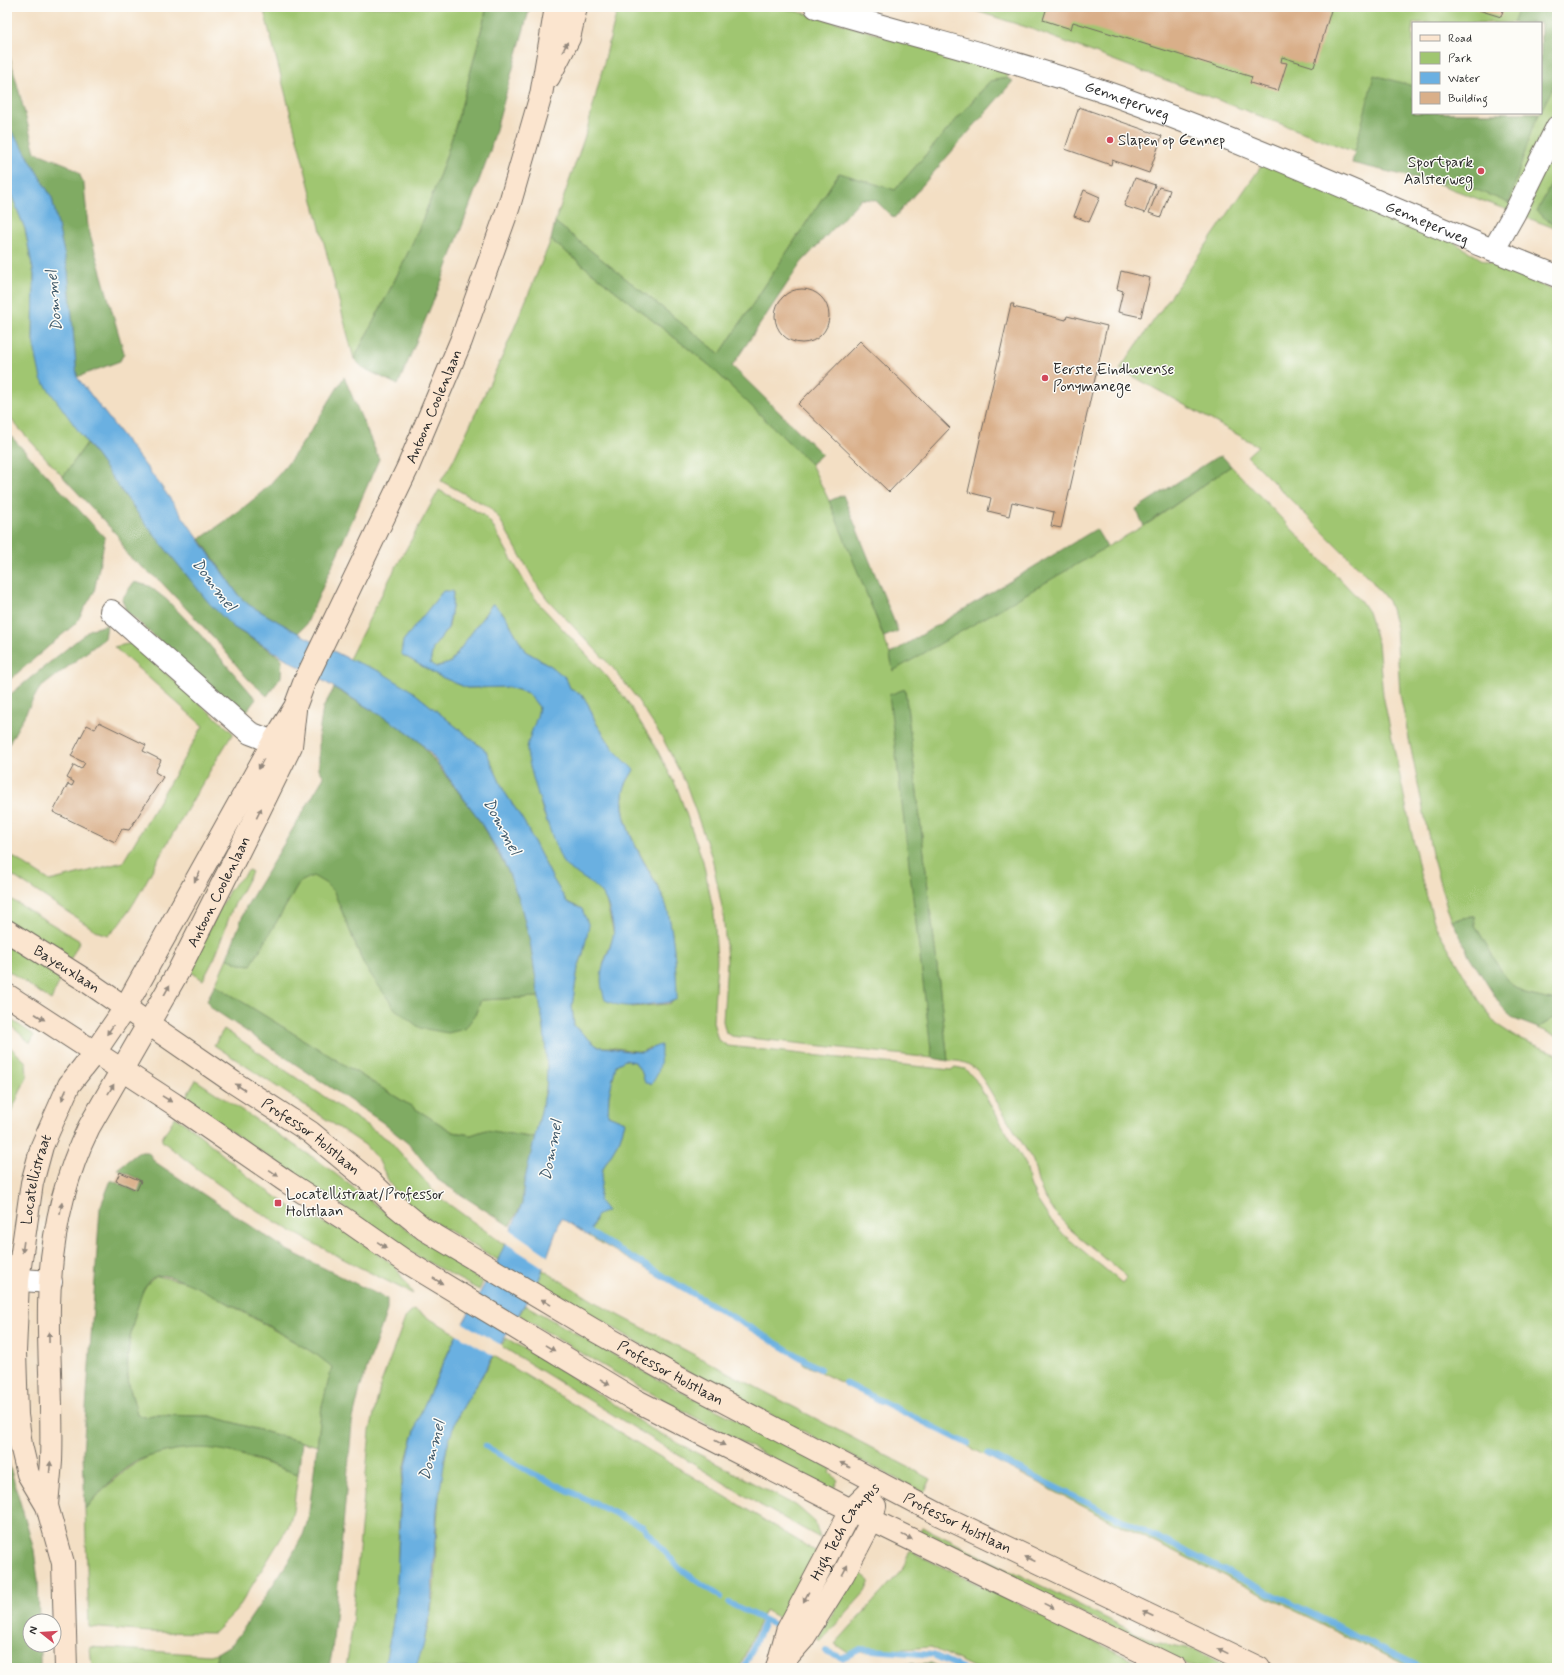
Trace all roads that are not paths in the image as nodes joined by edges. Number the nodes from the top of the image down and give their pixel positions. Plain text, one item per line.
1 (556, 7) edge
2 (576, 7) edge
3 (827, 9) edge
4 (541, 95) junction
5 (1557, 127) edge
6 (1493, 251) junction
7 (1557, 276) edge
8 (111, 610) dead end
9 (295, 707) junction
10 (272, 742) junction
11 (7, 931) edge
12 (7, 996) edge
13 (125, 1008) junction
14 (148, 1024) junction
15 (95, 1052) junction
16 (122, 1070) junction
17 (13, 1280) edge
18 (51, 1282) junction
19 (879, 1483) junction
20 (47, 1506) junction
21 (851, 1510) junction
22 (872, 1520) junction
23 (66, 1668) edge
24 (777, 1668) edge
25 (1175, 1668) edge
26 (1258, 1668) edge

1 - 4 main road, Antoon Coolenlaan
4 -> 2 main road, Antoon Coolenlaan
3 - 6 street, Genneperweg
4 - 9 main road, Antoon Coolenlaan
5 - 6 street
6 - 7 street, Genneperweg
8 - 10 street
9 - 10 main road, Antoon Coolenlaan
14 -> 9 main road, Antoon Coolenlaan
10 -> 13 main road, Antoon Coolenlaan
11 - 13 main road, Bayeuxlaan
12 -> 15 main road
13 - 14 main road, Professor Holstlaan
13 -> 15 main road, Antoon Coolenlaan
14 - 16 main road, Antoon Coolenlaan
19 -> 14 main road, Professor Holstlaan
15 - 16 main road
15 -> 17 main road, Locatellistraat
18 -> 16 main road, Locatellistraat
16 -> 21 main road
17 - 18 street
17 - 20 main road, Locatellistraat
20 -> 18 main road, Locatellistraat
19 - 21 main road, High Tech Campus
19 - 22 main road, High Tech Campus
26 -> 19 main road, Professor Holstlaan
20 - 23 main road, Locatellistraat
21 - 22 main road
21 -> 24 main road, High Tech Campus
24 -> 22 main road, High Tech Campus
22 -> 25 main road

